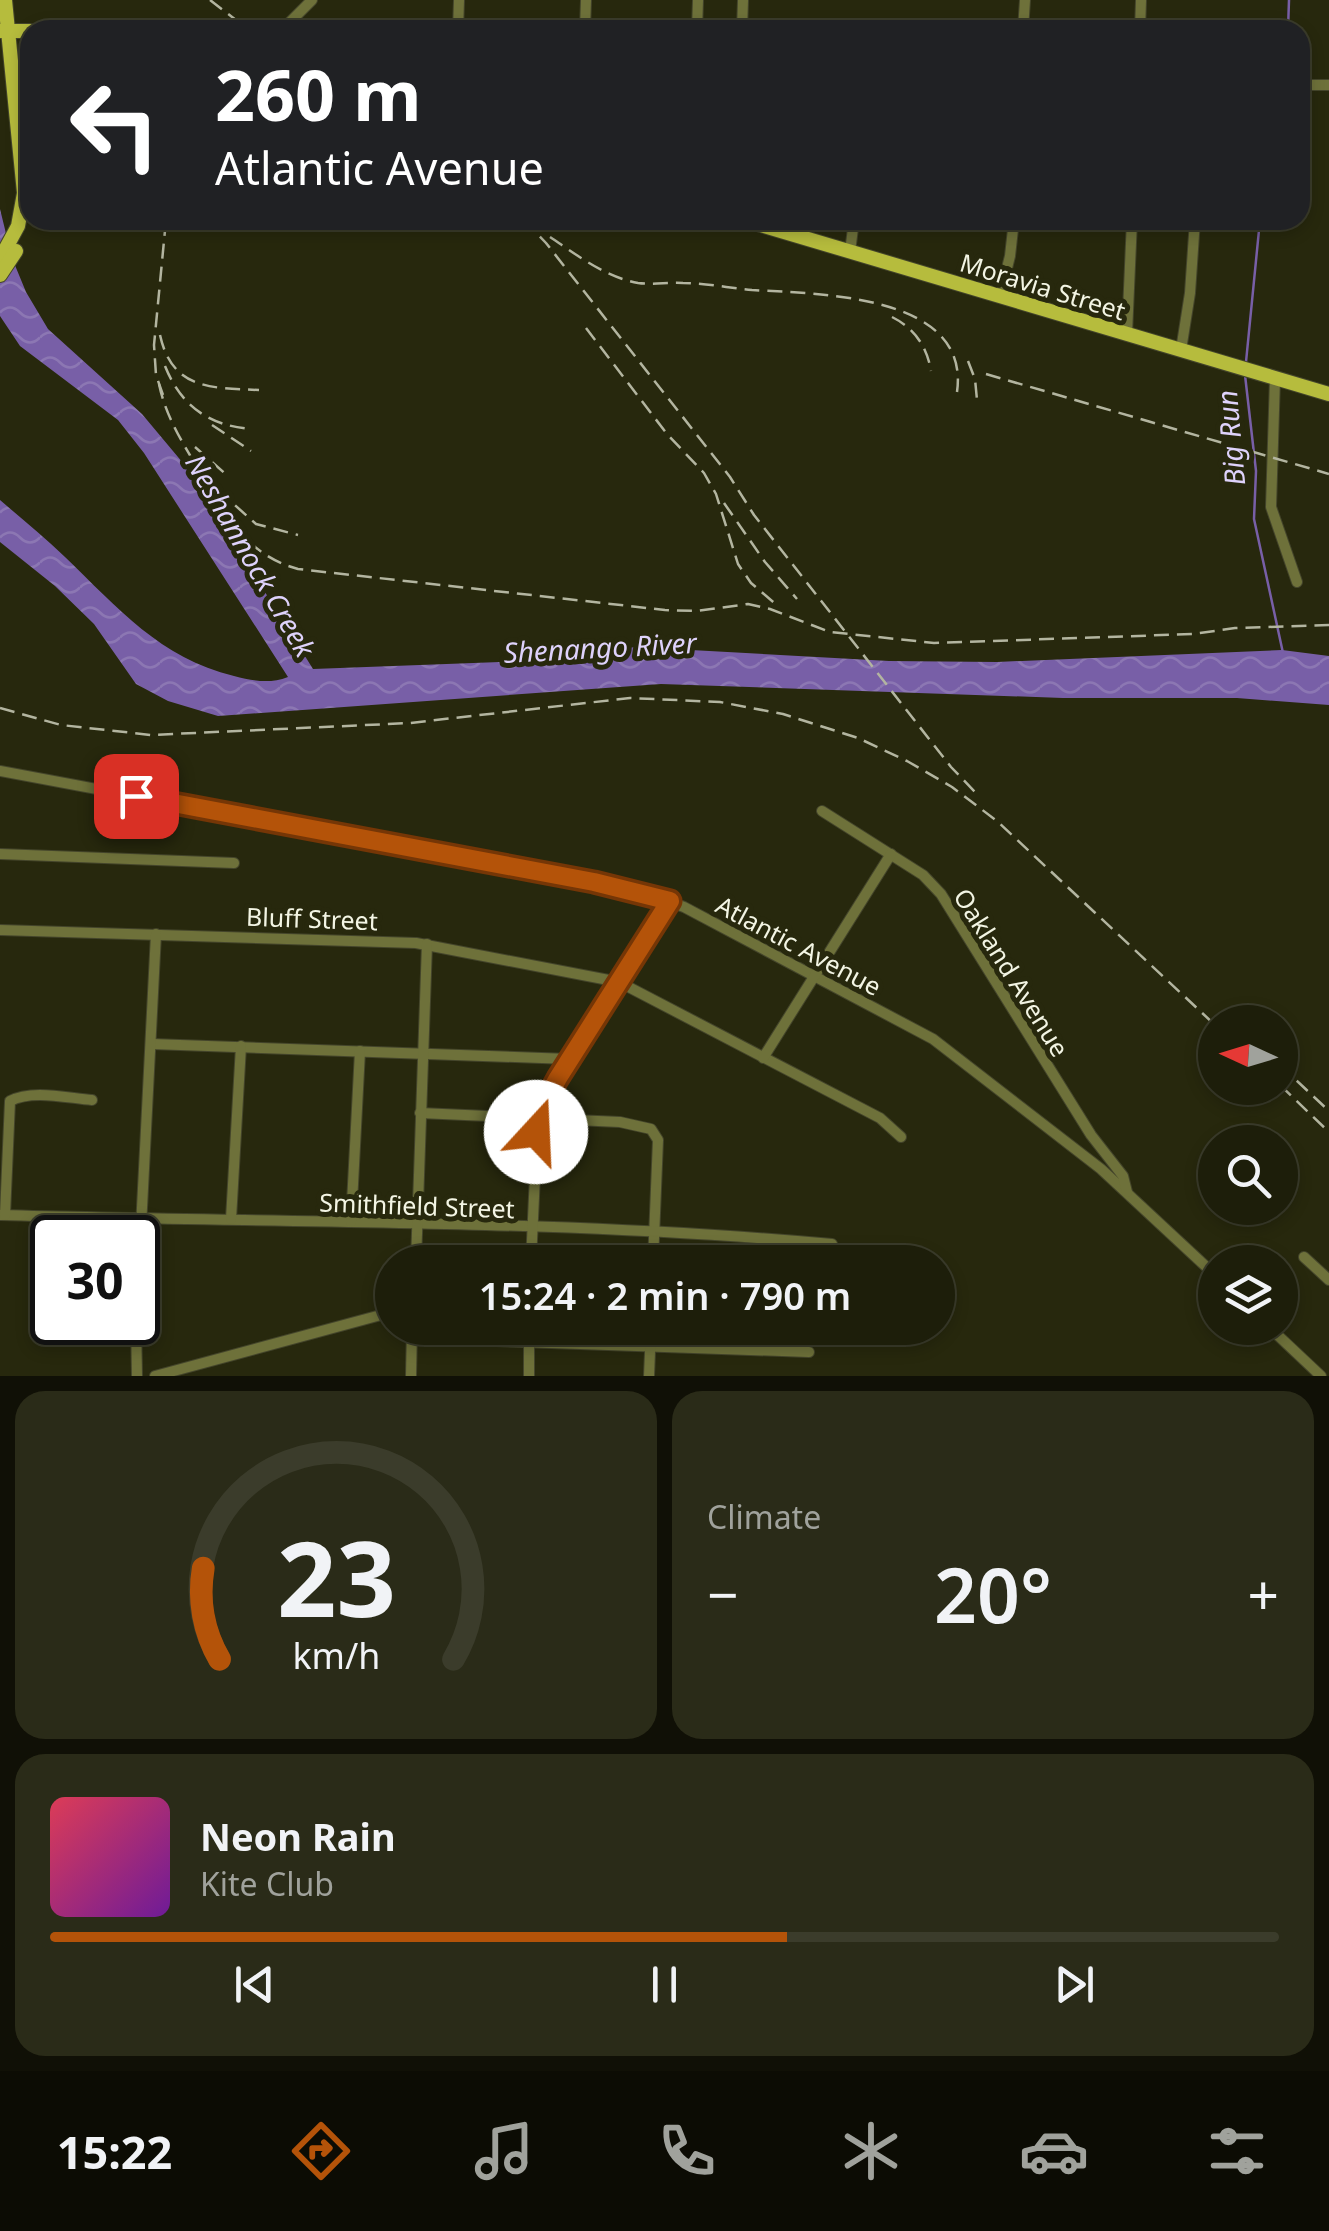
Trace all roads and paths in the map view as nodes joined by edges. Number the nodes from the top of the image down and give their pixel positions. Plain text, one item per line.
1 (5, 0) edge
2 (312, 0) edge
3 (292, 20) edge
4 (5, 31) edge
5 (20, 159) edge
6 (20, 221) edge
7 (22, 230) edge
8 (777, 230) edge
9 (853, 230) edge
10 (1013, 230) edge
11 (1132, 230) edge
12 (1193, 230) edge
13 (850, 252) junction
14 (7, 254) edge
15 (0, 275) edge
16 (1000, 296) junction
17 (1127, 334) junction
18 (1181, 350) junction
19 (1268, 376) junction
20 (1329, 394) edge
21 (1297, 582) dead end
22 (0, 771) edge
23 (822, 811) dead end
24 (0, 854) edge
25 (891, 854) junction
26 (234, 862) dead end
27 (670, 901) junction
28 (0, 930) edge
29 (156, 934) junction
30 (427, 944) junction
31 (814, 976) junction
32 (619, 982) junction
33 (152, 1044) junction
34 (240, 1046) junction
35 (360, 1051) junction
36 (422, 1054) junction
37 (763, 1058) junction
38 (569, 1059) junction
39 (92, 1100) dead end
40 (420, 1112) junction
41 (538, 1119) junction
42 (901, 1136) dead end
43 (1128, 1193) junction
44 (2, 1215) edge
45 (30, 1215) edge
46 (140, 1215) edge
47 (160, 1218) edge
48 (231, 1220) junction
49 (351, 1222) junction
50 (418, 1224) junction
51 (533, 1228) junction
52 (654, 1232) junction
53 (832, 1244) dead end
54 (417, 1245) edge
55 (532, 1245) edge
56 (654, 1245) edge
57 (1304, 1257) dead end
58 (1198, 1259) edge
59 (1329, 1280) edge
60 (375, 1317) edge
61 (136, 1345) edge
62 (411, 1345) edge
63 (529, 1345) edge
64 (610, 1345) edge
65 (1288, 1345) edge
66 (650, 1346) junction
67 (810, 1352) dead end
68 (137, 1376) edge
69 (155, 1376) edge
70 (410, 1376) edge
71 (529, 1376) edge
72 (649, 1376) edge
73 (1321, 1376) edge

1 - 4 main road
2 - 3 street
4 - 5 main road
6 - 14 main road
7 - 14 main road
8 - 13 main road, Moravia Street
9 - 13 street
10 - 16 street
11 - 17 street
12 - 18 street
13 - 16 main road, Moravia Street
14 - 15 main road
16 - 17 main road, Moravia Street
17 - 18 main road, Moravia Street
18 - 19 main road, Moravia Street
19 - 20 main road, Moravia Street
19 - 21 street
22 - 27 street, Atlantic Avenue
23 - 25 street, Oakland Avenue
24 - 26 street
25 - 31 street
25 - 43 street, Oakland Avenue
27 - 31 street, Atlantic Avenue
27 - 32 street
28 - 29 street, Bluff Street
29 - 30 street, Bluff Street
29 - 33 street
30 - 32 street, Bluff Street
30 - 36 street
31 - 37 street
31 - 43 street, Atlantic Avenue
32 - 37 street, Bluff Street
32 - 38 street
33 - 34 street
33 - 46 street
34 - 35 street
34 - 48 street
35 - 36 street
35 - 49 street
36 - 38 street
36 - 40 street
37 - 42 street, Bluff Street
38 - 41 street
39 - 44 street
40 - 41 street
40 - 50 street
41 - 51 street
41 - 52 street
43 - 58 street
44 - 45 street, Smithfield Street
47 - 48 street, Smithfield Street
48 - 49 street, Smithfield Street
49 - 50 street, Smithfield Street
50 - 51 street, Smithfield Street
50 - 54 street
51 - 52 street, Smithfield Street
51 - 55 street
52 - 53 street, Smithfield Street
52 - 56 street
57 - 59 street
60 - 69 street
61 - 68 street
62 - 70 street
63 - 71 street
64 - 66 street
65 - 73 street
66 - 67 street
66 - 72 street

